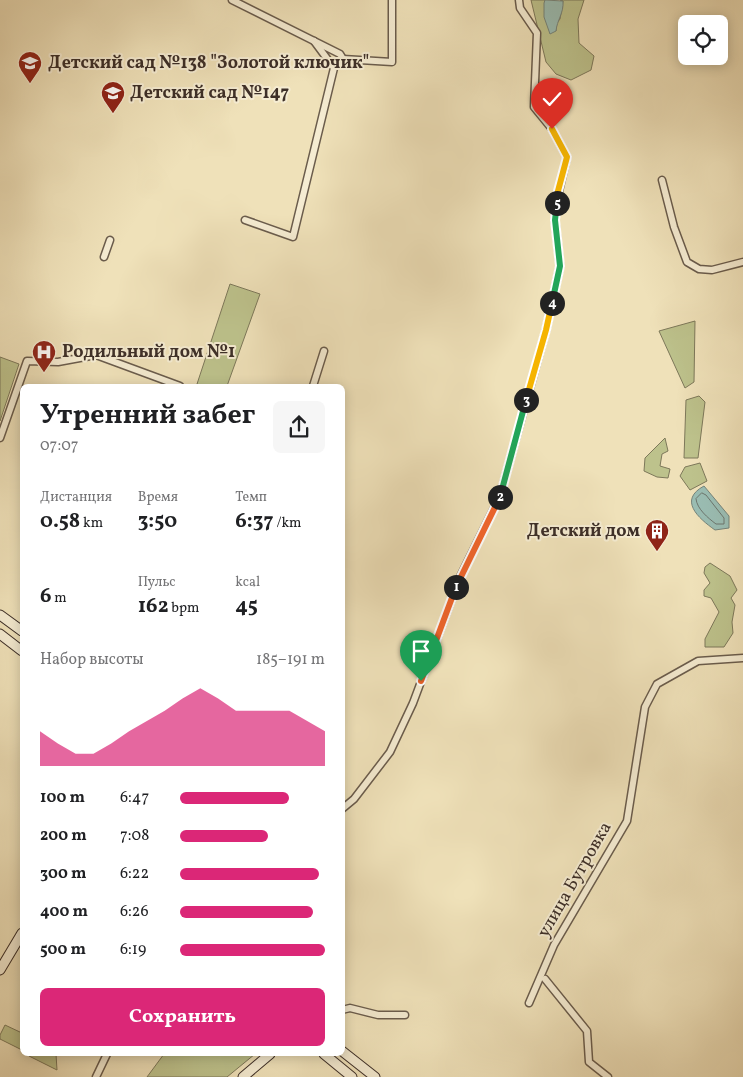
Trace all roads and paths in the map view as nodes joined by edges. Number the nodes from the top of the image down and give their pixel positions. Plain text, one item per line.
1 (232, 0) edge
2 (392, 0) edge
3 (519, 0) edge
4 (314, 41) junction
5 (343, 59) junction
6 (334, 68) junction
7 (662, 180) dead end
8 (245, 220) dead end
9 (110, 240) dead end
10 (104, 257) dead end
11 (743, 262) edge
12 (324, 350) dead end
13 (174, 384) edge
14 (314, 384) edge
15 (0, 438) edge
16 (0, 615) edge
17 (20, 630) edge
18 (0, 634) edge
19 (20, 649) edge
20 (743, 658) edge
21 (345, 806) edge
22 (20, 936) edge
23 (0, 970) edge
24 (545, 979) dead end
25 (529, 1003) dead end
26 (345, 1009) edge
27 (405, 1015) dead end
28 (345, 1053) edge
29 (106, 1056) edge
30 (268, 1056) edge
31 (326, 1056) edge
32 (96, 1077) edge
33 (243, 1077) edge
34 (352, 1077) edge
35 (375, 1077) edge
36 (608, 1077) edge

1 - 4 street
2 - 5 street
3 - 21 street
4 - 5 street
4 - 6 street
5 - 6 street
6 - 8 street
7 - 11 street
9 - 10 street
12 - 14 street
13 - 15 street
16 - 17 main road
18 - 19 main road
20 - 25 street, улица Бугровка
22 - 23 main road
24 - 36 street
26 - 27 street
28 - 35 main road
29 - 32 street
30 - 33 main road
31 - 34 main road

